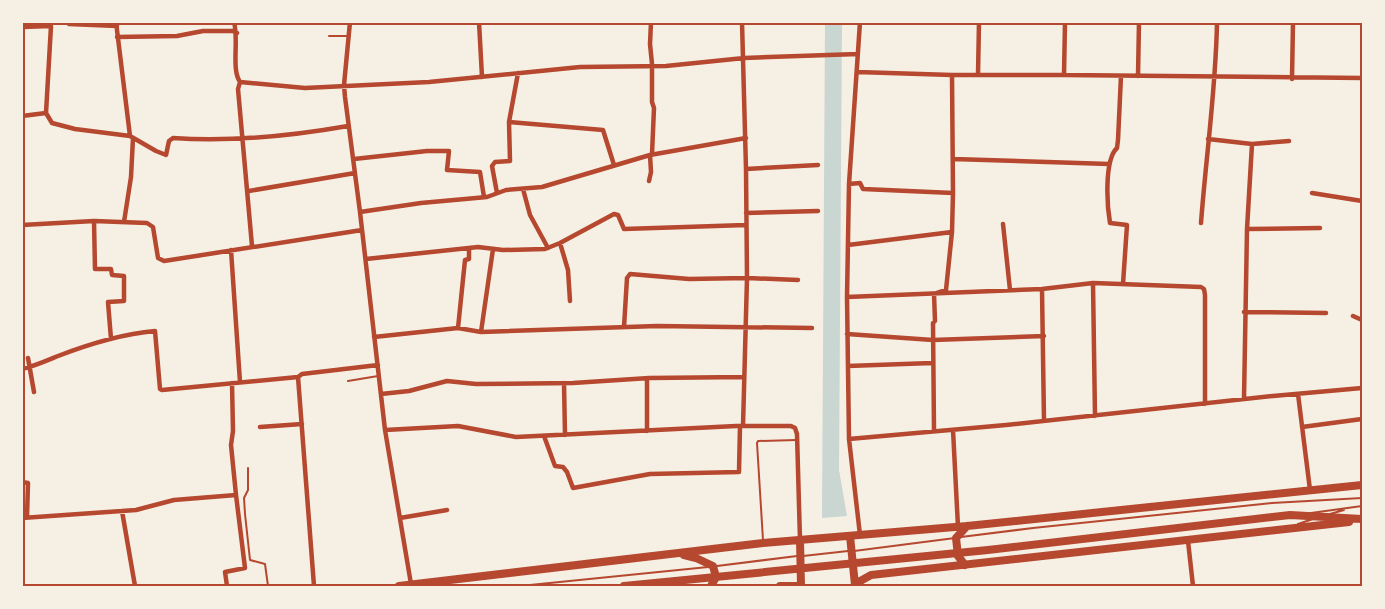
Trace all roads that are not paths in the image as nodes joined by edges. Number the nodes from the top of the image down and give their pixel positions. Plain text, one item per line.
1 (68, 22) edge
2 (234, 22) edge
3 (350, 22) edge
4 (480, 22) edge
5 (651, 22) edge
6 (742, 22) edge
7 (860, 22) edge
8 (979, 22) edge
9 (1065, 22) edge
10 (1139, 22) edge
11 (1217, 22) edge
12 (1293, 22) edge
13 (116, 24) edge
14 (22, 27) edge
15 (237, 33) junction
16 (329, 36) dead end
17 (349, 36) junction
18 (117, 37) junction
19 (858, 54) junction
20 (744, 57) junction
21 (652, 65) junction
22 (857, 72) junction
23 (518, 73) junction
24 (952, 75) junction
25 (978, 75) junction
26 (1064, 75) junction
27 (1138, 75) junction
28 (1216, 76) junction
29 (482, 77) junction
30 (1121, 78) junction
31 (1362, 78) edge
32 (1292, 79) junction
33 (240, 82) junction
34 (344, 85) junction
35 (46, 113) junction
36 (22, 116) edge
37 (509, 122) junction
38 (348, 126) junction
39 (131, 137) junction
40 (242, 138) junction
41 (746, 138) junction
42 (1208, 139) junction
43 (1289, 141) dead end
44 (1252, 144) junction
45 (651, 154) junction
46 (354, 159) junction
47 (953, 159) junction
48 (1109, 164) junction
49 (614, 165) junction
50 (818, 165) dead end
51 (746, 169) junction
52 (355, 173) junction
53 (649, 182) dead end
54 (849, 184) junction
55 (523, 189) junction
56 (249, 191) junction
57 (497, 193) junction
58 (953, 193) junction
59 (1312, 193) dead end
60 (484, 197) junction
61 (1362, 201) edge
62 (818, 211) dead end
63 (360, 212) junction
64 (746, 213) junction
65 (94, 221) junction
66 (124, 222) junction
67 (1201, 223) dead end
68 (1003, 224) dead end
69 (22, 225) edge
70 (746, 225) junction
71 (1320, 228) dead end
72 (1247, 229) junction
73 (362, 230) junction
74 (952, 232) junction
75 (560, 243) junction
76 (848, 245) junction
77 (252, 246) junction
78 (469, 248) junction
79 (548, 248) junction
80 (493, 249) junction
81 (231, 250) junction
82 (366, 259) junction
83 (747, 278) junction
84 (798, 280) dead end
85 (1092, 283) junction
86 (1123, 284) junction
87 (1042, 289) junction
88 (1010, 290) junction
89 (934, 294) junction
90 (847, 297) junction
91 (570, 301) dead end
92 (1244, 312) junction
93 (1326, 313) dead end
94 (1353, 316) dead end
95 (1362, 320) edge
96 (624, 327) junction
97 (458, 328) junction
98 (744, 328) junction
99 (812, 328) dead end
100 (481, 332) junction
101 (847, 334) junction
102 (374, 336) junction
103 (1044, 336) junction
104 (111, 339) junction
105 (933, 340) junction
106 (28, 358) dead end
107 (932, 363) junction
108 (378, 365) junction
109 (848, 366) junction
110 (30, 367) junction
111 (22, 369) edge
112 (379, 376) junction
113 (298, 377) junction
114 (744, 378) junction
115 (647, 379) junction
116 (348, 381) dead end
117 (240, 382) junction
118 (232, 383) junction
119 (564, 383) junction
120 (1362, 388) edge
121 (34, 392) dead end
122 (381, 394) junction
123 (1298, 394) junction
124 (1244, 399) junction
125 (1205, 404) junction
126 (1095, 416) junction
127 (1362, 419) edge
128 (1044, 421) junction
129 (302, 424) junction
130 (742, 426) junction
131 (260, 427) dead end
132 (1302, 427) junction
133 (385, 430) junction
134 (953, 430) junction
135 (647, 431) junction
136 (934, 431) junction
137 (565, 435) junction
138 (544, 436) junction
139 (849, 439) junction
140 (797, 440) junction
141 (248, 468) dead end
142 (22, 482) edge
143 (1362, 485) edge
144 (1310, 490) junction
145 (236, 495) junction
146 (1362, 498) edge
147 (1362, 506) edge
148 (1350, 508) junction
149 (447, 510) dead end
150 (122, 511) junction
151 (1290, 515) junction
152 (1321, 517) junction
153 (25, 518) edge
154 (400, 518) junction
155 (1362, 519) edge
156 (962, 527) junction
157 (1281, 530) junction
158 (860, 535) junction
159 (850, 536) junction
160 (956, 538) junction
161 (800, 540) junction
162 (1188, 541) junction
163 (763, 543) junction
164 (852, 551) junction
165 (680, 554) junction
166 (800, 556) junction
167 (965, 565) junction
168 (713, 566) junction
169 (411, 584) junction
170 (855, 585) edge
171 (135, 586) edge
172 (227, 586) edge
173 (268, 586) edge
174 (314, 586) edge
175 (399, 586) edge
176 (520, 586) edge
177 (624, 586) edge
178 (711, 586) edge
179 (780, 586) edge
180 (799, 586) edge
181 (1193, 586) edge

1 - 13 street
2 - 15 street
3 - 17 street
4 - 29 street
5 - 21 street
6 - 20 street
7 - 19 street
8 - 25 street
9 - 26 street
10 - 27 street
11 - 28 street
12 - 32 street
13 - 18 street
14 - 35 street
15 - 18 street
15 - 33 street
16 - 17 lane
17 - 34 street
18 - 39 street
19 - 20 street
19 - 22 street
20 - 21 street
20 - 41 street
21 - 23 street
21 - 45 street
22 - 24 street
22 - 54 street
23 - 29 street
23 - 37 street
24 - 25 street
24 - 47 street
25 - 26 street
26 - 30 street
27 - 28 street
27 - 30 street
28 - 32 street
28 - 42 street
29 - 34 street
30 - 48 street
31 - 32 street
33 - 34 street
33 - 40 street
34 - 38 street
35 - 36 street
35 - 39 street
37 - 49 street
37 - 57 street
38 - 40 street
38 - 46 street
39 - 40 street
39 - 66 street
40 - 56 street
41 - 45 street
41 - 51 street
42 - 44 street
42 - 67 street
43 - 44 street
44 - 72 street
45 - 49 street
45 - 53 street
46 - 52 street
46 - 60 street
47 - 48 street
47 - 58 street
48 - 86 street
49 - 55 street
50 - 51 street
51 - 64 street
52 - 56 street
52 - 63 street
54 - 58 street
54 - 76 street
55 - 57 street
55 - 79 street
56 - 77 street
57 - 60 street
58 - 74 street
59 - 61 street
60 - 63 street
62 - 64 street
63 - 73 street
64 - 70 street
65 - 66 street
65 - 69 street
65 - 104 street
66 - 81 street
68 - 88 street
70 - 75 street
70 - 83 street
71 - 72 street
72 - 92 street
73 - 77 street
73 - 82 street
74 - 76 street
74 - 89 street
75 - 79 street
75 - 91 street
76 - 90 street
77 - 81 street
78 - 80 street
78 - 82 street
78 - 97 street
79 - 80 street
80 - 100 street
81 - 117 street
82 - 102 street
83 - 84 street
83 - 96 street
83 - 98 street
85 - 86 street
85 - 87 street
85 - 126 street
86 - 125 street
87 - 88 street
87 - 103 street
88 - 89 street
89 - 90 street
89 - 105 street
90 - 101 street
92 - 93 street
92 - 124 street
94 - 95 street
96 - 98 street
96 - 100 street
97 - 100 street
97 - 102 street
98 - 99 street
98 - 114 street
101 - 105 street
101 - 109 street
102 - 108 street
103 - 105 street
103 - 128 street
104 - 110 street
104 - 118 street
105 - 107 street
106 - 110 street
107 - 109 street
107 - 136 street
108 - 112 street
108 - 113 street
109 - 139 street
110 - 111 street
110 - 121 street
112 - 116 lane
112 - 122 street
113 - 117 street
113 - 129 street
114 - 115 street
114 - 130 street
115 - 119 street
115 - 135 street
117 - 118 street
118 - 145 street
119 - 122 street
119 - 137 street
120 - 123 street
122 - 133 street
123 - 124 street
123 - 132 street
124 - 125 street
125 - 126 street
126 - 128 street
127 - 132 street
128 - 134 street
129 - 131 street
129 - 174 street
130 - 135 street
130 - 138 street
130 - 140 street
132 - 144 street
133 - 138 street
133 - 154 street
134 - 136 street
134 - 156 street
135 - 137 street
136 - 139 street
137 - 138 street
139 - 158 street
140 - 161 street
140 - 163 lane
141 - 173 lane
142 - 153 street
143 - 144 main road
144 - 156 main road
145 - 150 street
145 - 172 street
146 - 160 lane
147 - 148 lane
148 - 151 lane
148 - 152 lane
149 - 154 street
150 - 153 street
150 - 171 street
151 - 152 main road
151 - 177 main road
152 - 155 main road
152 - 157 lane
154 - 169 street
155 - 157 main road
156 - 158 main road
156 - 160 main road
157 - 162 main road
158 - 159 main road
159 - 161 main road
159 - 164 main road
160 - 164 lane
160 - 167 main road
161 - 163 main road
161 - 166 main road
162 - 167 main road
162 - 181 street
163 - 165 main road
164 - 166 lane
164 - 170 main road
165 - 168 main road
165 - 169 main road
166 - 168 lane
166 - 180 main road
167 - 170 main road
168 - 176 lane
168 - 178 main road
169 - 175 main road
179 - 180 main road

